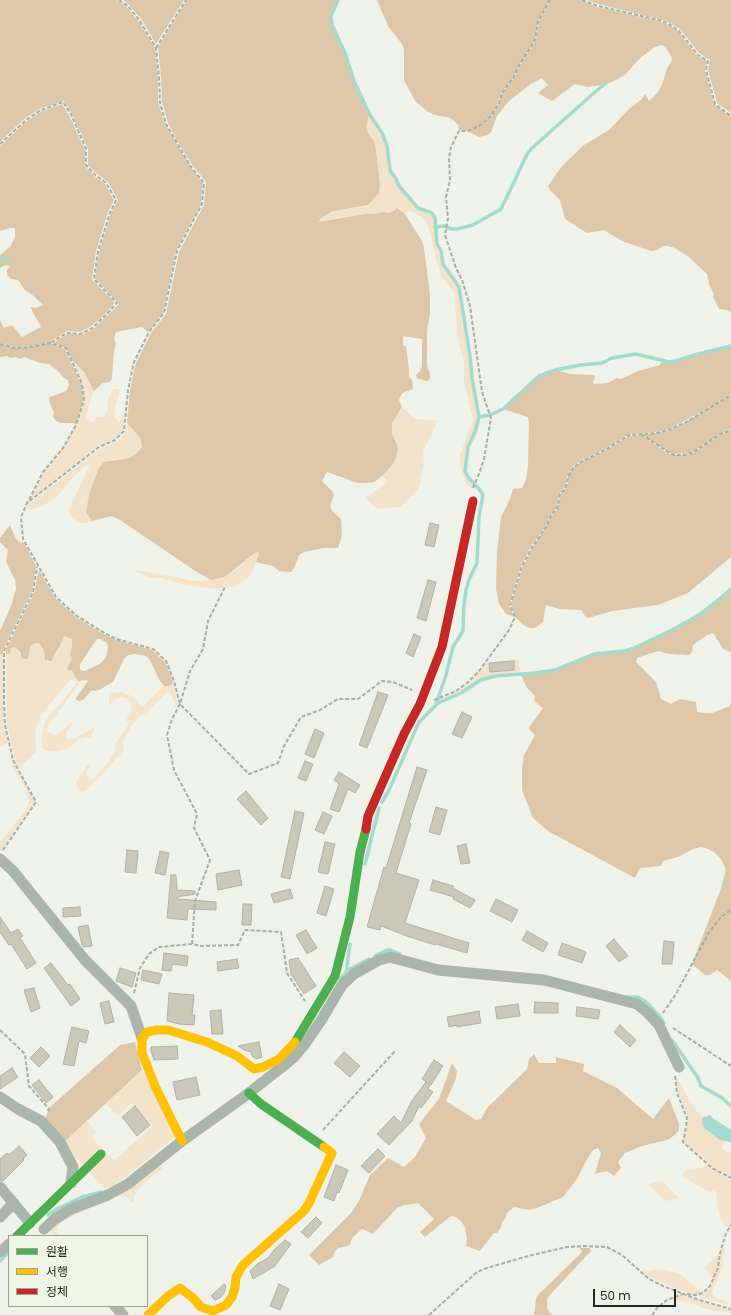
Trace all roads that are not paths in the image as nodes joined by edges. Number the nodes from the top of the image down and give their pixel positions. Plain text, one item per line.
1 (473, 501) road end
2 (0, 859) edge
3 (142, 1038) junction
4 (679, 1067) road end
5 (249, 1093) junction
6 (0, 1097) edge
7 (182, 1141) junction
8 (101, 1154) dead end
9 (71, 1183) junction
10 (0, 1187) edge
11 (14, 1203) junction
12 (0, 1217) edge
13 (32, 1222) junction
14 (48, 1233) edge
15 (18, 1235) edge
16 (8, 1245) edge
17 (0, 1252) edge
18 (116, 1307) edge
19 (123, 1315) edge
20 (148, 1315) edge

1 - 3 street
2 - 3 street
3 - 7 street
4 - 5 street
5 - 7 street
5 - 20 street
6 - 9 street
7 - 14 street
8 - 9 street
9 - 13 street
10 - 11 street
11 - 12 street
11 - 13 street
13 - 14 street
13 - 15 street
16 - 17 street
18 - 19 street

